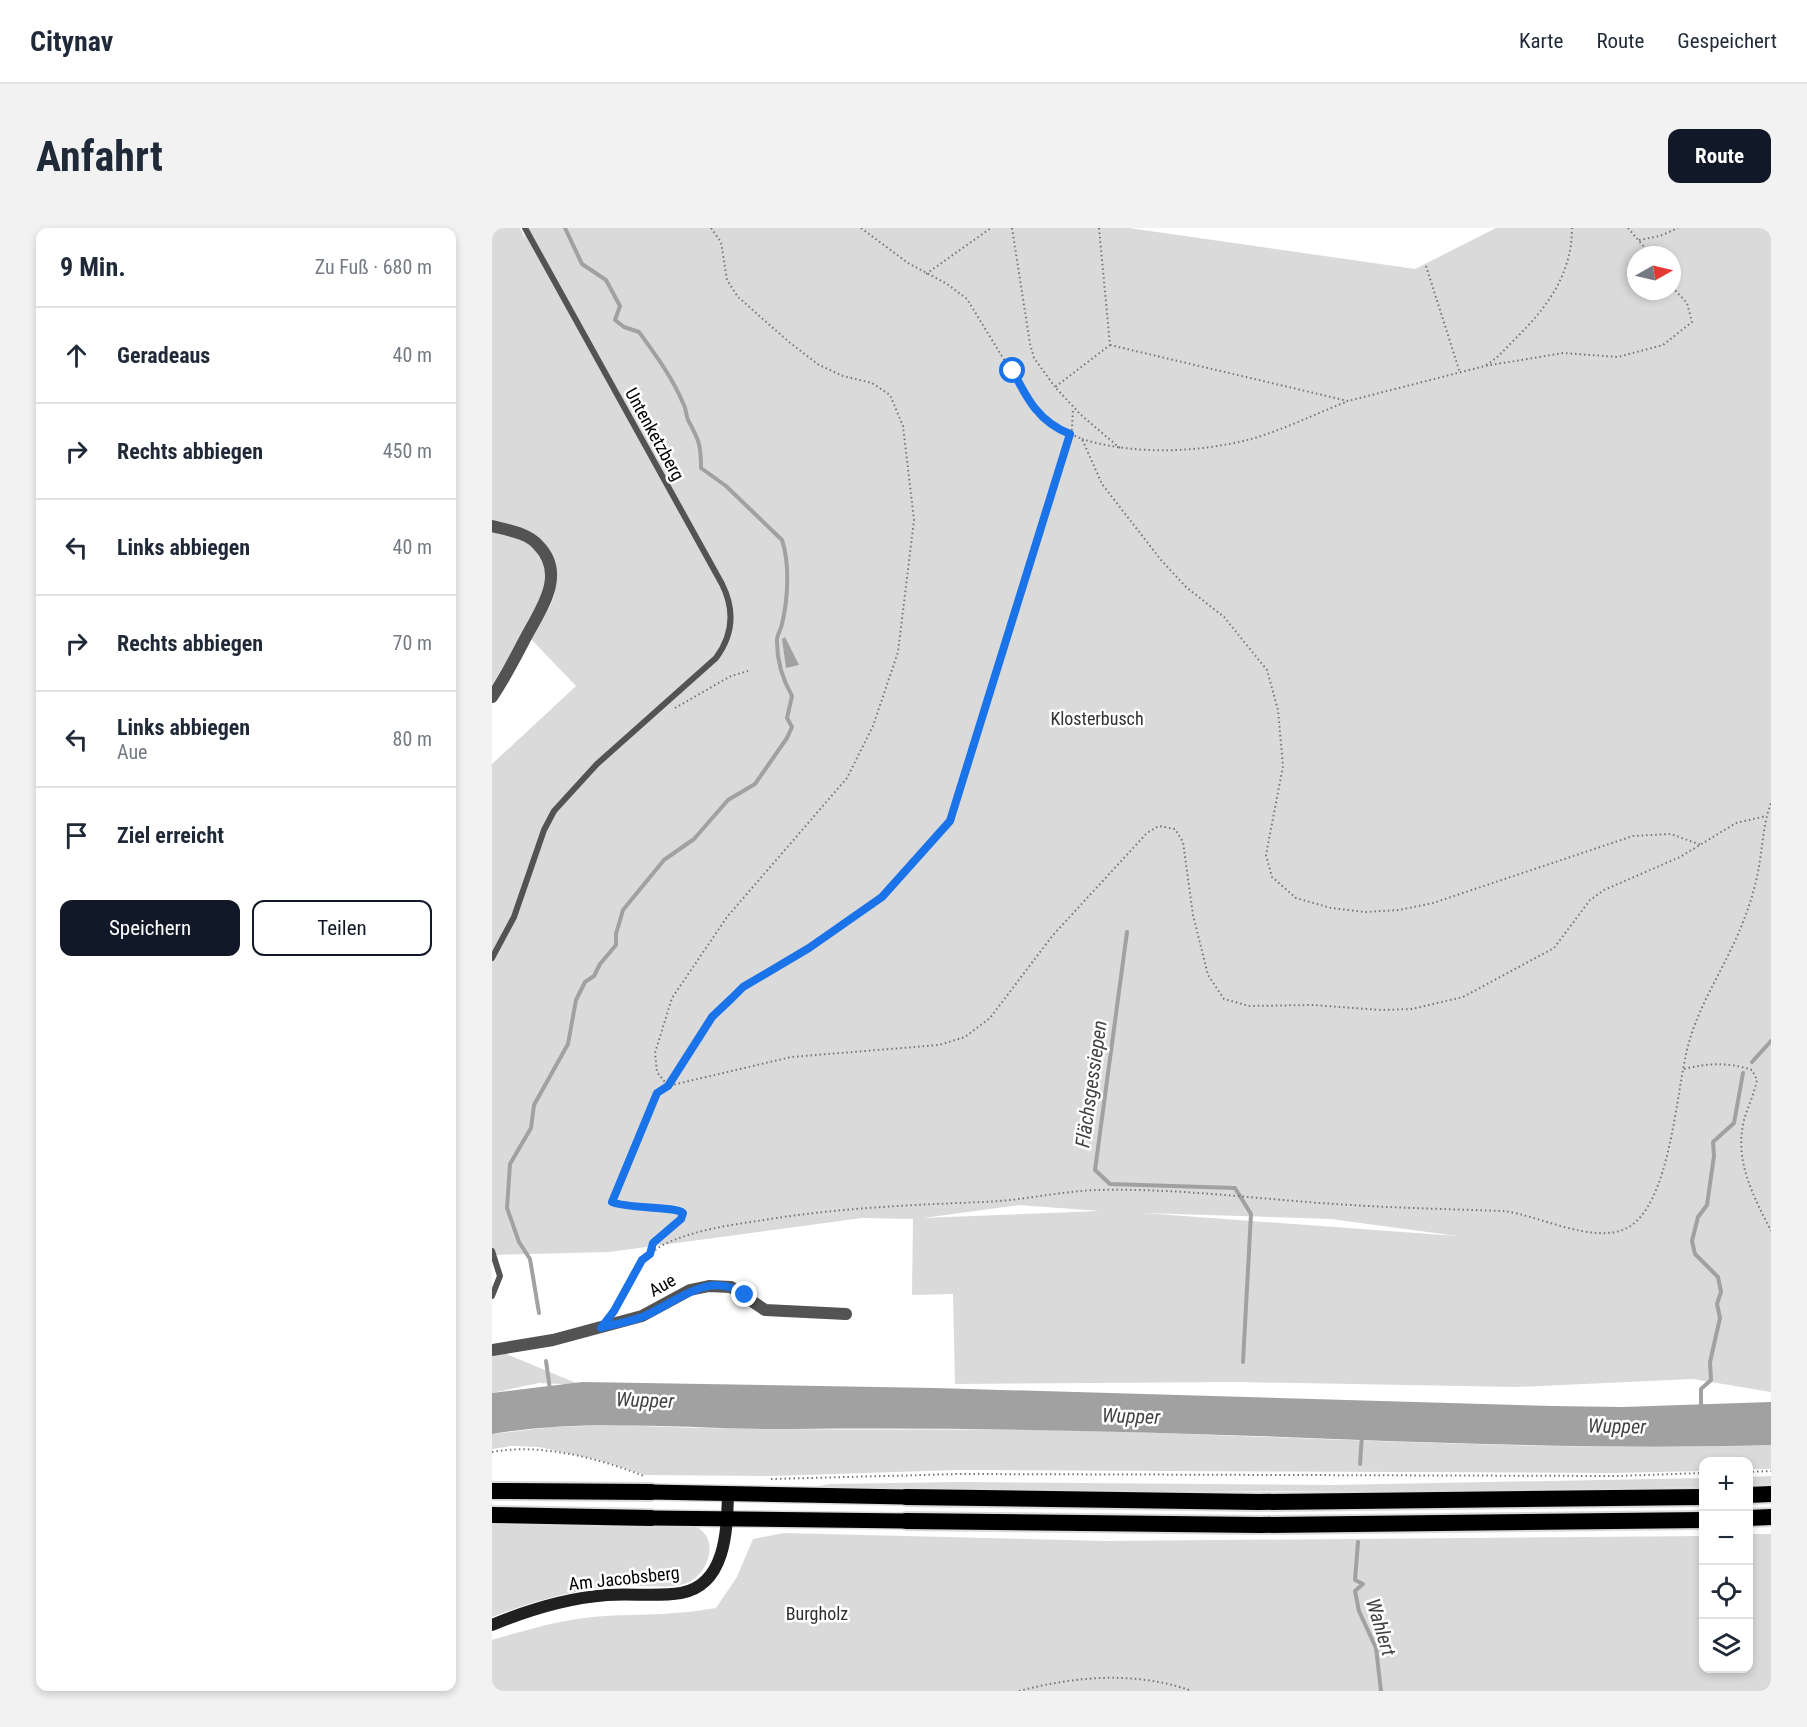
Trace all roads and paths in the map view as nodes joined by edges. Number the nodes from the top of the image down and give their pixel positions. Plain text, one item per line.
1 (525, 228) edge
2 (711, 228) edge
3 (861, 228) edge
4 (991, 228) edge
5 (1012, 228) edge
6 (1099, 228) edge
7 (1572, 228) edge
8 (1628, 228) edge
9 (1678, 228) edge
10 (1639, 240) junction
11 (1644, 246) edge
12 (1426, 266) dead end
13 (926, 274) junction
14 (1681, 298) edge
15 (1110, 345) junction
16 (1485, 366) junction
17 (1460, 373) junction
18 (1055, 387) junction
19 (1348, 401) junction
20 (1073, 408) junction
21 (1070, 434) junction
22 (1082, 439) junction
23 (1121, 449) junction
24 (492, 526) edge
25 (748, 671) dead end
26 (492, 697) edge
27 (655, 713) junction
28 (1771, 803) edge
29 (1766, 816) junction
30 (1701, 845) junction
31 (492, 958) edge
32 (1684, 1069) junction
33 (668, 1086) junction
34 (1771, 1231) edge
35 (492, 1251) edge
36 (650, 1254) junction
37 (492, 1296) edge
38 (846, 1314) dead end
39 (601, 1328) junction
40 (492, 1350) edge
41 (492, 1452) edge
42 (1771, 1471) edge
43 (1753, 1472) edge
44 (1699, 1473) edge
45 (771, 1479) dead end
46 (647, 1484) junction
47 (492, 1491) edge
48 (728, 1494) junction
49 (1771, 1494) edge
50 (1753, 1495) edge
51 (906, 1497) joint
52 (1699, 1497) edge
53 (492, 1515) edge
54 (1771, 1517) edge
55 (651, 1518) joint
56 (1753, 1518) edge
57 (727, 1520) junction
58 (1699, 1520) edge
59 (906, 1521) joint
60 (492, 1625) edge
61 (1019, 1691) edge
62 (1192, 1691) edge

1 - 27 lane, Untenketzberg
2 - 33 path
3 - 13 path
4 - 13 path
5 - 18 path
6 - 15 path
7 - 16 path
8 - 10 path
9 - 10 path
10 - 11 path
12 - 17 path
13 - 21 path
14 - 16 path
15 - 18 path
15 - 19 path
16 - 17 path
17 - 19 path
18 - 20 path
19 - 23 path
20 - 21 path
20 - 23 path
21 - 22 path
21 - 33 path
22 - 23 path
22 - 30 path
24 - 26 street
25 - 27 path
27 - 31 lane
28 - 29 path
29 - 30 path
29 - 32 path
30 - 33 path
32 - 34 path
32 - 36 path
33 - 36 path
35 - 37 lane
36 - 39 path
38 - 39 street, Aue
39 - 40 street, Aue
41 - 46 path
42 - 43 path
44 - 45 path
46 - 47 highway
46 - 48 main road
48 - 51 main road
48 - 57 main road, Am Jacobsberg
49 - 50 highway
51 - 52 highway
53 - 55 highway
54 - 56 highway
55 - 57 main road
57 - 59 main road
57 - 60 main road, Am Jacobsberg
58 - 59 highway
61 - 62 path

